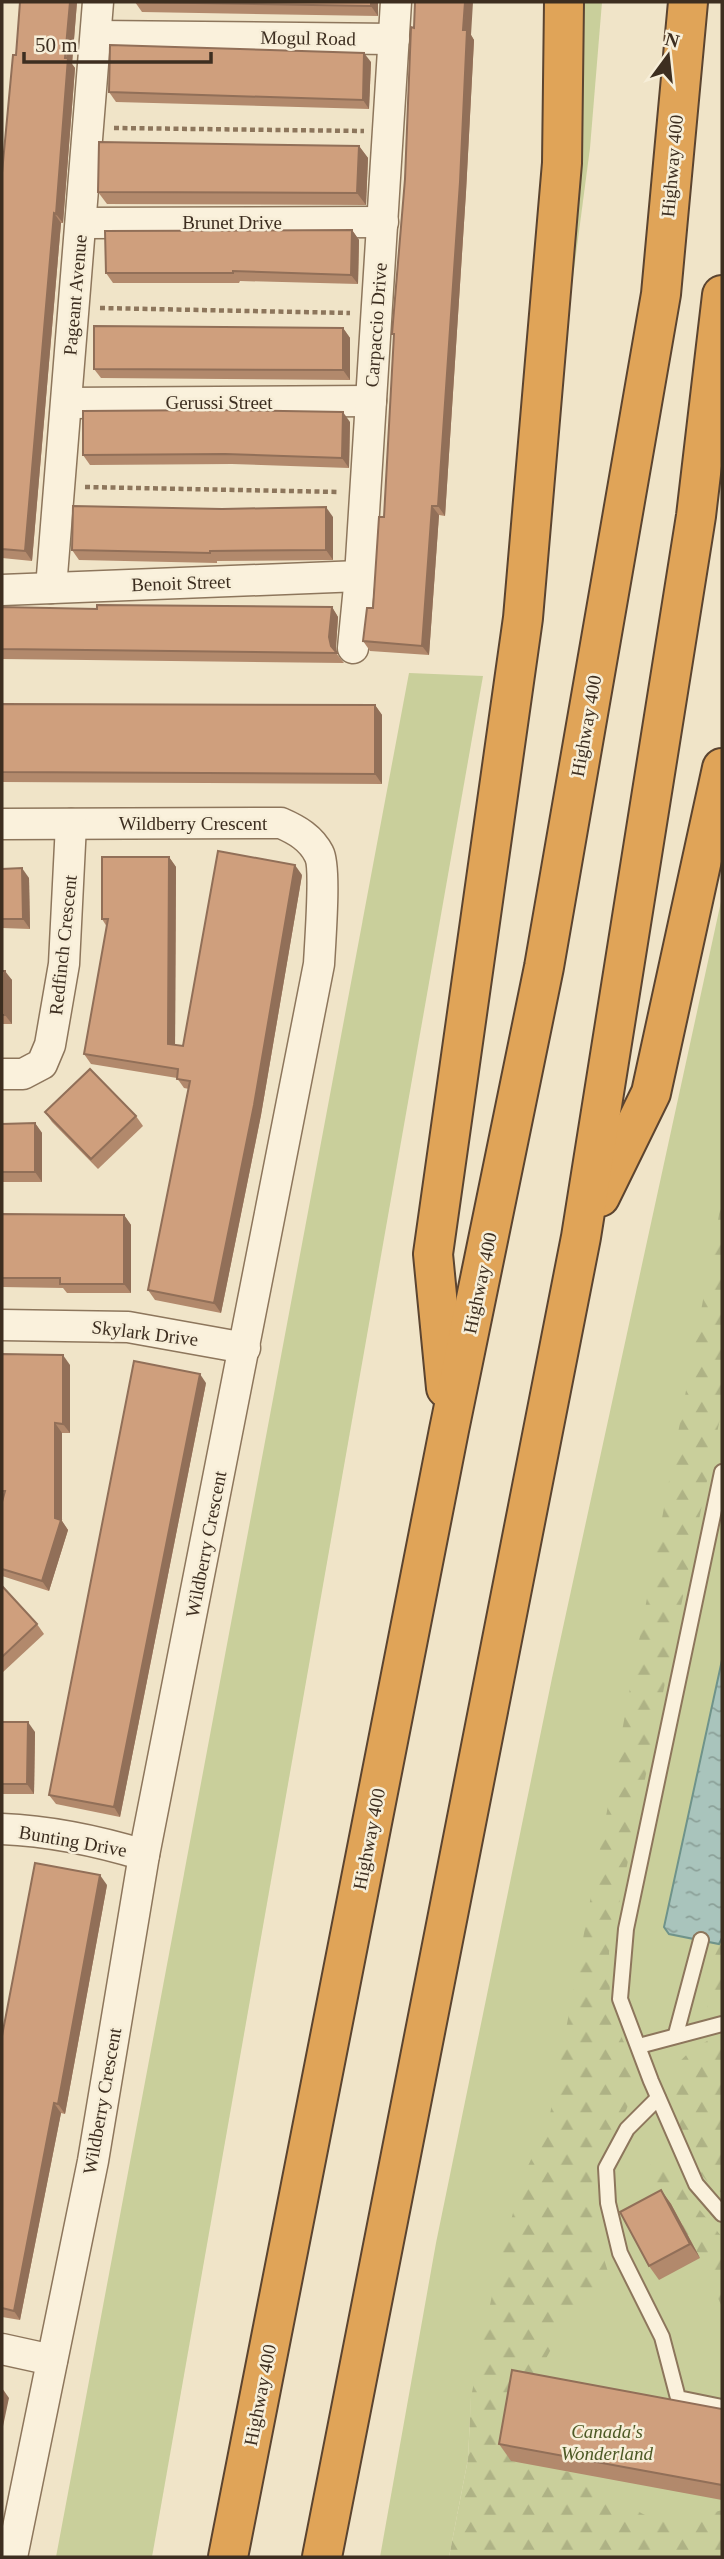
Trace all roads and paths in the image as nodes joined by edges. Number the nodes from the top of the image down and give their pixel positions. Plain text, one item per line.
1 (98, 2) edge
2 (396, 2) edge
3 (564, 2) edge
4 (688, 2) edge
5 (96, 36) junction
6 (394, 39) junction
7 (89, 128) junction
8 (389, 131) junction
9 (383, 222) junction
10 (81, 223) junction
11 (722, 295) edge
12 (74, 307) junction
13 (377, 313) junction
14 (371, 401) junction
15 (67, 403) junction
16 (60, 487) junction
17 (365, 493) junction
18 (360, 576) junction
19 (51, 588) junction
20 (2, 590) edge
21 (353, 648) dead end
22 (722, 768) edge
23 (2, 824) edge
24 (71, 824) junction
25 (2, 1074) edge
26 (581, 1237) junction
27 (2, 1325) edge
28 (245, 1348) junction
29 (449, 1430) junction
30 (722, 1472) edge
31 (2, 1829) edge
32 (144, 1855) junction
33 (701, 1940) dead end
34 (722, 2024) edge
35 (676, 2034) junction
36 (639, 2046) junction
37 (658, 2098) junction
38 (722, 2214) edge
39 (2, 2348) edge
40 (51, 2360) junction
41 (722, 2407) edge
42 (12, 2557) edge
43 (228, 2557) edge
44 (322, 2557) edge

1 - 5 street, Pageant Avenue
2 - 6 street, Carpaccio Drive
3 - 29 highway
4 - 29 highway, Highway 400
5 - 6 street, Mogul Road
5 - 7 street, Pageant Avenue
6 - 8 street, Carpaccio Drive
7 - 8 path
7 - 10 street, Pageant Avenue
8 - 9 street, Carpaccio Drive
9 - 10 street, Brunet Drive
9 - 13 street, Carpaccio Drive
10 - 12 street, Pageant Avenue
11 - 26 highway
12 - 13 path
12 - 15 street, Pageant Avenue
13 - 14 street, Carpaccio Drive
14 - 15 street, Gerussi Street
14 - 17 street, Carpaccio Drive
15 - 16 street, Pageant Avenue
16 - 17 path
16 - 19 street, Pageant Avenue
17 - 18 street, Carpaccio Drive
18 - 19 street, Benoit Street
18 - 21 street, Carpaccio Drive
19 - 20 street, Benoit Street
22 - 26 highway
23 - 24 street, Wildberry Crescent
24 - 25 street, Redfinch Crescent
24 - 28 street, Wildberry Crescent
26 - 44 highway
27 - 28 street, Skylark Drive
28 - 32 street, Wildberry Crescent
29 - 43 highway, Highway 400
30 - 36 lane
31 - 32 street, Bunting Drive
32 - 40 street, Wildberry Crescent
33 - 35 lane
34 - 35 lane
35 - 36 lane
36 - 37 lane
37 - 38 lane
37 - 41 lane
39 - 40 street
40 - 42 street, Wildberry Crescent

